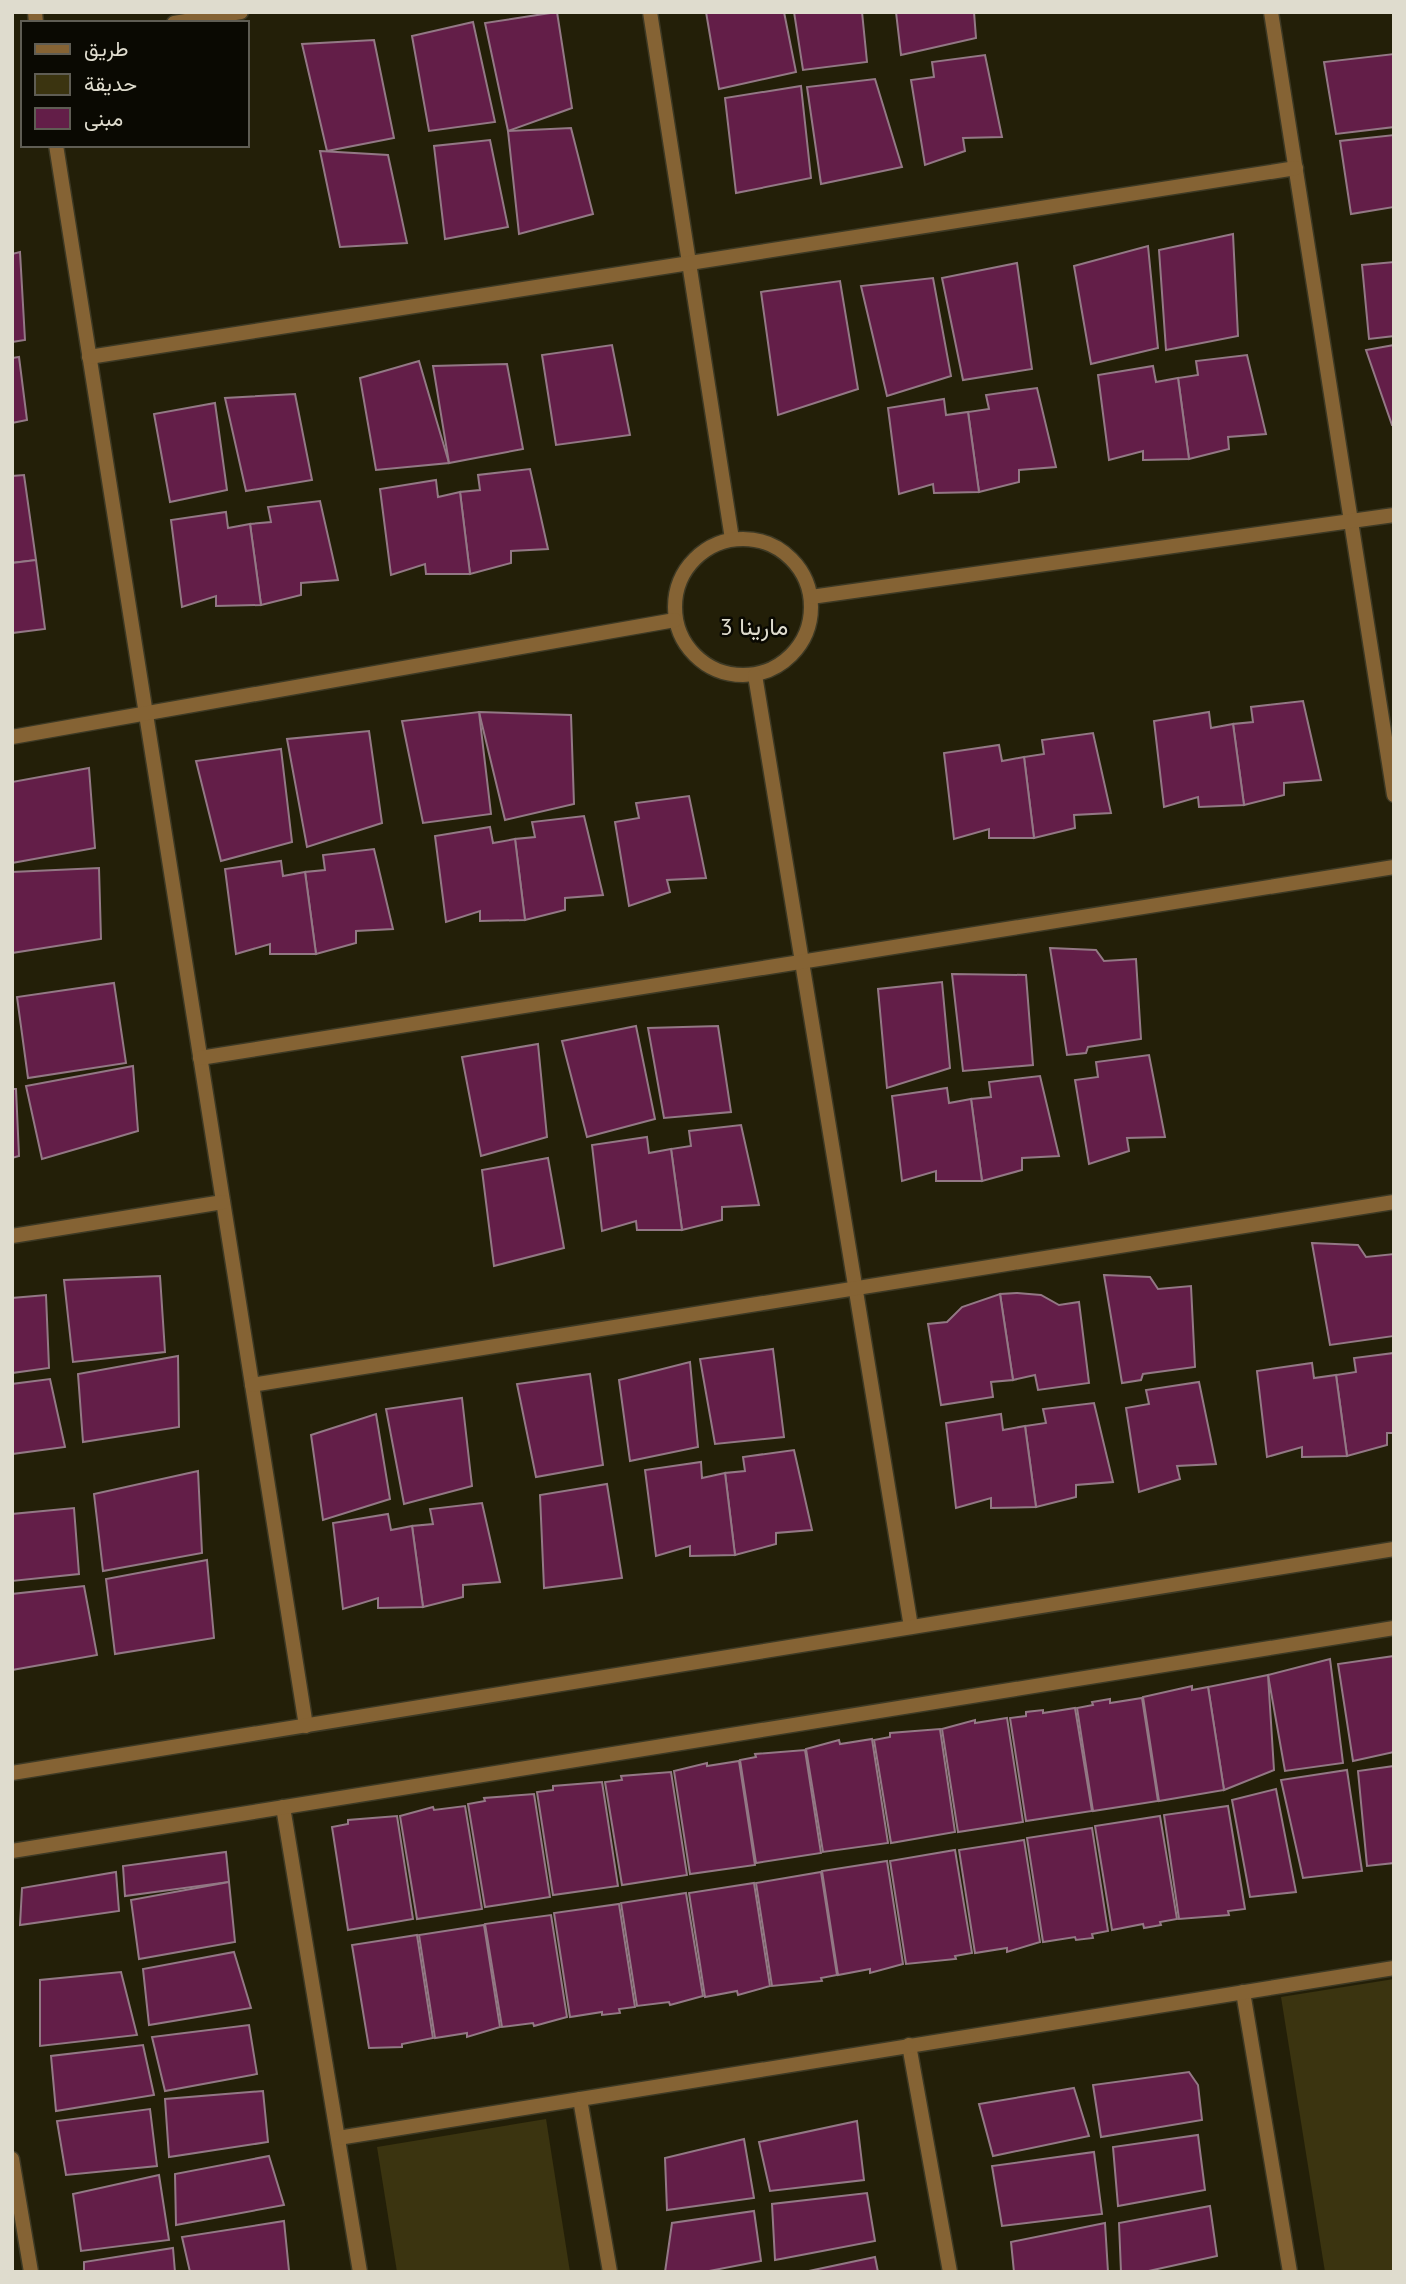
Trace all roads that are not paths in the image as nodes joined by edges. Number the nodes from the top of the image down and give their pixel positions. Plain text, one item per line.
1 (241, 12) edge
2 (650, 12) edge
3 (1271, 12) edge
4 (186, 21) edge
5 (56, 147) edge
6 (1296, 168) junction
7 (689, 263) junction
8 (89, 357) junction
9 (1394, 515) edge
10 (1351, 521) junction
11 (732, 539) junction
12 (811, 597) junction
13 (675, 620) junction
14 (755, 675) junction
15 (146, 713) junction
16 (12, 737) edge
17 (1394, 796) edge
18 (1394, 867) edge
19 (802, 962) junction
20 (200, 1058) junction
21 (223, 1202) junction
22 (1394, 1202) edge
23 (12, 1236) edge
24 (855, 1288) junction
25 (252, 1385) junction
26 (1394, 1549) edge
27 (911, 1628) junction
28 (1394, 1628) edge
29 (306, 1726) junction
30 (12, 1773) edge
31 (283, 1807) junction
32 (12, 1851) edge
33 (1394, 1968) edge
34 (1243, 1992) junction
35 (909, 2045) junction
36 (580, 2099) junction
37 (338, 2138) junction
38 (12, 2159) edge
39 (31, 2272) edge
40 (360, 2272) edge
41 (610, 2272) edge
42 (950, 2272) edge
43 (1290, 2272) edge

1 - 4 street
2 - 7 street
3 - 6 street
5 - 8 street
6 - 7 street
6 - 10 street
7 - 8 street
7 - 11 street
8 - 15 street
9 - 10 street
10 - 12 street
10 - 17 street
11 - 12 street
11 - 13 street
12 - 14 street
13 - 14 street
13 - 15 street
14 - 19 street
15 - 16 street
15 - 20 street
18 - 19 street
19 - 20 street
19 - 24 street
20 - 21 street
21 - 23 street
21 - 25 street
22 - 24 street
24 - 25 street
24 - 27 street
25 - 29 street
26 - 27 street
27 - 29 street
28 - 31 street
29 - 30 street
31 - 32 street
31 - 37 street
33 - 34 street
34 - 35 street
34 - 43 street
35 - 36 street
35 - 42 street
36 - 37 street
36 - 41 street
37 - 40 street
38 - 39 street

